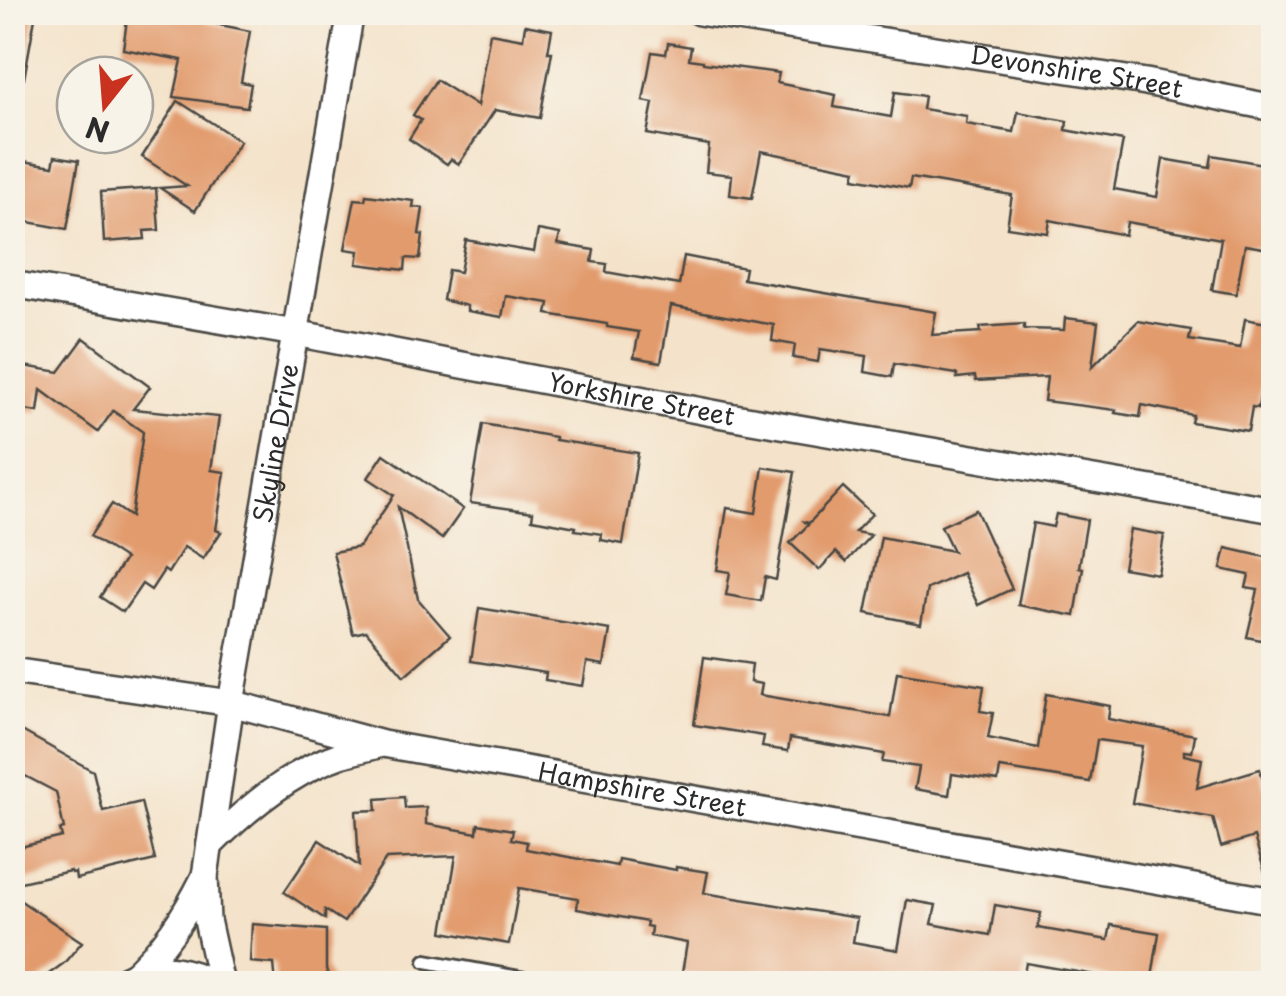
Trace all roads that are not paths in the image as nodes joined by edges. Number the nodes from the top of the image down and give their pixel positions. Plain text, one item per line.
1 (351, 12) edge
2 (699, 12) edge
3 (1274, 108) edge
4 (12, 284) edge
5 (296, 333) junction
6 (1274, 510) edge
7 (12, 671) edge
8 (231, 704) junction
9 (383, 744) junction
10 (210, 845) junction
11 (204, 876) junction
12 (1274, 901) edge
13 (426, 961) dead end
14 (126, 984) edge
15 (204, 984) edge
16 (221, 984) edge
17 (552, 984) edge

1 - 5 street, Skyline Drive
2 - 3 street, Devonshire Street
4 - 5 street, Yorkshire Street
5 - 6 street, Yorkshire Street
5 - 8 street, Skyline Drive
7 - 8 street, Hampshire Street
8 - 9 street, Hampshire Street
8 - 10 street, Skyline Drive
9 - 10 street
9 - 12 street, Hampshire Street
10 - 11 street, Skyline Drive
11 - 14 street, Skyline Drive
11 - 16 street, Skyline Drive
13 - 17 lane
14 - 15 main road

